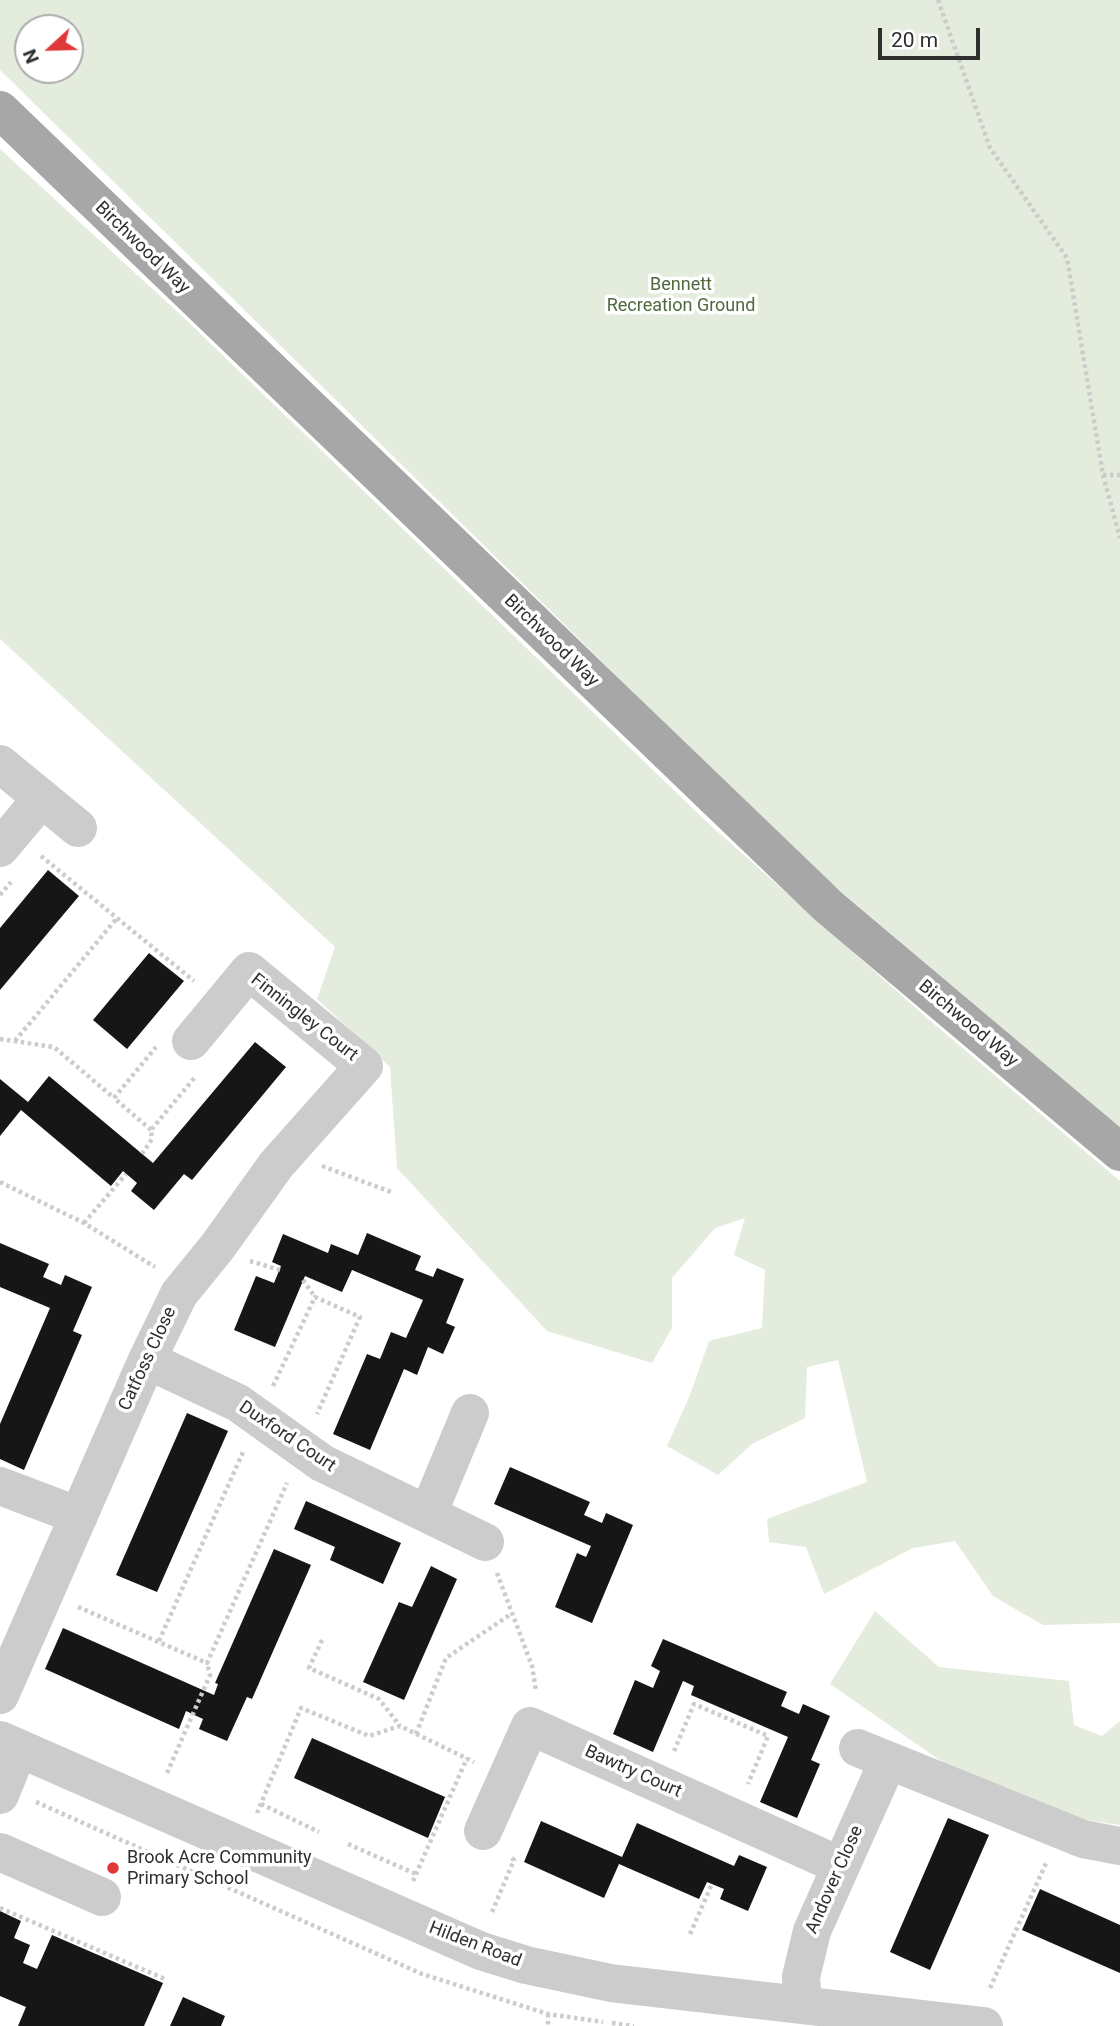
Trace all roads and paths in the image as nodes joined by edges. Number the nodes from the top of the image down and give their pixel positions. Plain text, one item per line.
1 (938, 0) edge
2 (0, 110) edge
3 (1103, 475) junction
4 (1120, 475) edge
5 (1120, 538) edge
6 (0, 764) edge
7 (42, 798) junction
8 (78, 828) dead end
9 (18, 850) edge
10 (117, 918) junction
11 (222, 1003) junction
12 (0, 1039) edge
13 (15, 1041) junction
14 (191, 1041) junction
15 (365, 1066) joint
16 (114, 1098) junction
17 (151, 1130) junction
18 (292, 1146) junction
19 (1120, 1152) edge
20 (142, 1154) dead end
21 (126, 1174) dead end
22 (0, 1182) edge
23 (391, 1192) dead end
24 (84, 1223) junction
25 (303, 1280) dead end
26 (186, 1286) junction
27 (316, 1297) dead end
28 (146, 1360) junction
29 (470, 1413) dead end
30 (302, 1450) junction
31 (0, 1486) edge
32 (428, 1514) junction
33 (79, 1516) junction
34 (485, 1542) joint
35 (45, 1594) junction
36 (511, 1614) junction
37 (322, 1640) dead end
38 (207, 1663) junction
39 (0, 1695) edge
40 (400, 1726) junction
41 (530, 1726) junction
42 (415, 1734) junction
43 (10, 1744) edge
44 (467, 1758) junction
45 (167, 1773) dead end
46 (507, 1778) junction
47 (660, 1784) junction
48 (12, 1796) edge
49 (261, 1804) junction
50 (257, 1813) dead end
51 (734, 1817) junction
52 (1060, 1830) junction
53 (483, 1831) joint
54 (319, 1832) dead end
55 (348, 1844) dead end
56 (1120, 1846) edge
57 (0, 1852) edge
58 (841, 1866) junction
59 (416, 1874) junction
60 (413, 1881) dead end
61 (712, 1884) dead end
62 (102, 1897) dead end
63 (0, 1908) edge
64 (492, 1912) dead end
65 (690, 1934) dead end
66 (165, 1979) dead end
67 (990, 1988) dead end
68 (803, 2004) junction
69 (731, 2011) edge
70 (548, 2014) junction
71 (548, 2026) edge
72 (634, 2026) edge
73 (984, 2026) edge

1 - 3 path
2 - 19 main road, Birchwood Way
3 - 4 path
3 - 5 path
6 - 7 street
7 - 8 street
7 - 9 street
9 - 10 path
10 - 11 path
10 - 13 path
11 - 14 street, Finningley Court
11 - 15 street, Finningley Court
12 - 13 path
13 - 16 path
14 - 16 path
14 - 17 path
15 - 18 street, Catfoss Close
16 - 17 path
17 - 20 path
18 - 23 path
18 - 26 street, Catfoss Close
21 - 24 path
22 - 24 path
24 - 26 path
25 - 27 path
26 - 28 street, Catfoss Close
28 - 30 street, Duxford Court
28 - 33 street, Catfoss Close
29 - 32 street
30 - 32 street, Duxford Court
30 - 38 path
31 - 33 street
32 - 34 street, Duxford Court
33 - 35 street, Catfoss Close
34 - 36 path
35 - 38 path
35 - 39 street, Catfoss Close
36 - 41 path
36 - 42 path
37 - 40 path
38 - 45 path
40 - 42 path
40 - 49 path
41 - 46 street
41 - 47 street, Bawtry Court
42 - 44 path
43 - 48 street
43 - 69 street, Hilden Road
44 - 46 path
44 - 59 path
46 - 53 street
47 - 51 street, Bawtry Court
47 - 51 path
48 - 70 path
49 - 50 path
49 - 54 path
51 - 58 street, Bawtry Court
52 - 56 street, Andover Close
52 - 58 street, Andover Close
52 - 67 path
53 - 64 path
55 - 59 path
57 - 62 street
58 - 68 street, Andover Close
59 - 60 path
61 - 65 path
63 - 66 path
68 - 69 street, Hilden Road
68 - 73 street, Hilden Road
70 - 71 path
70 - 72 path

